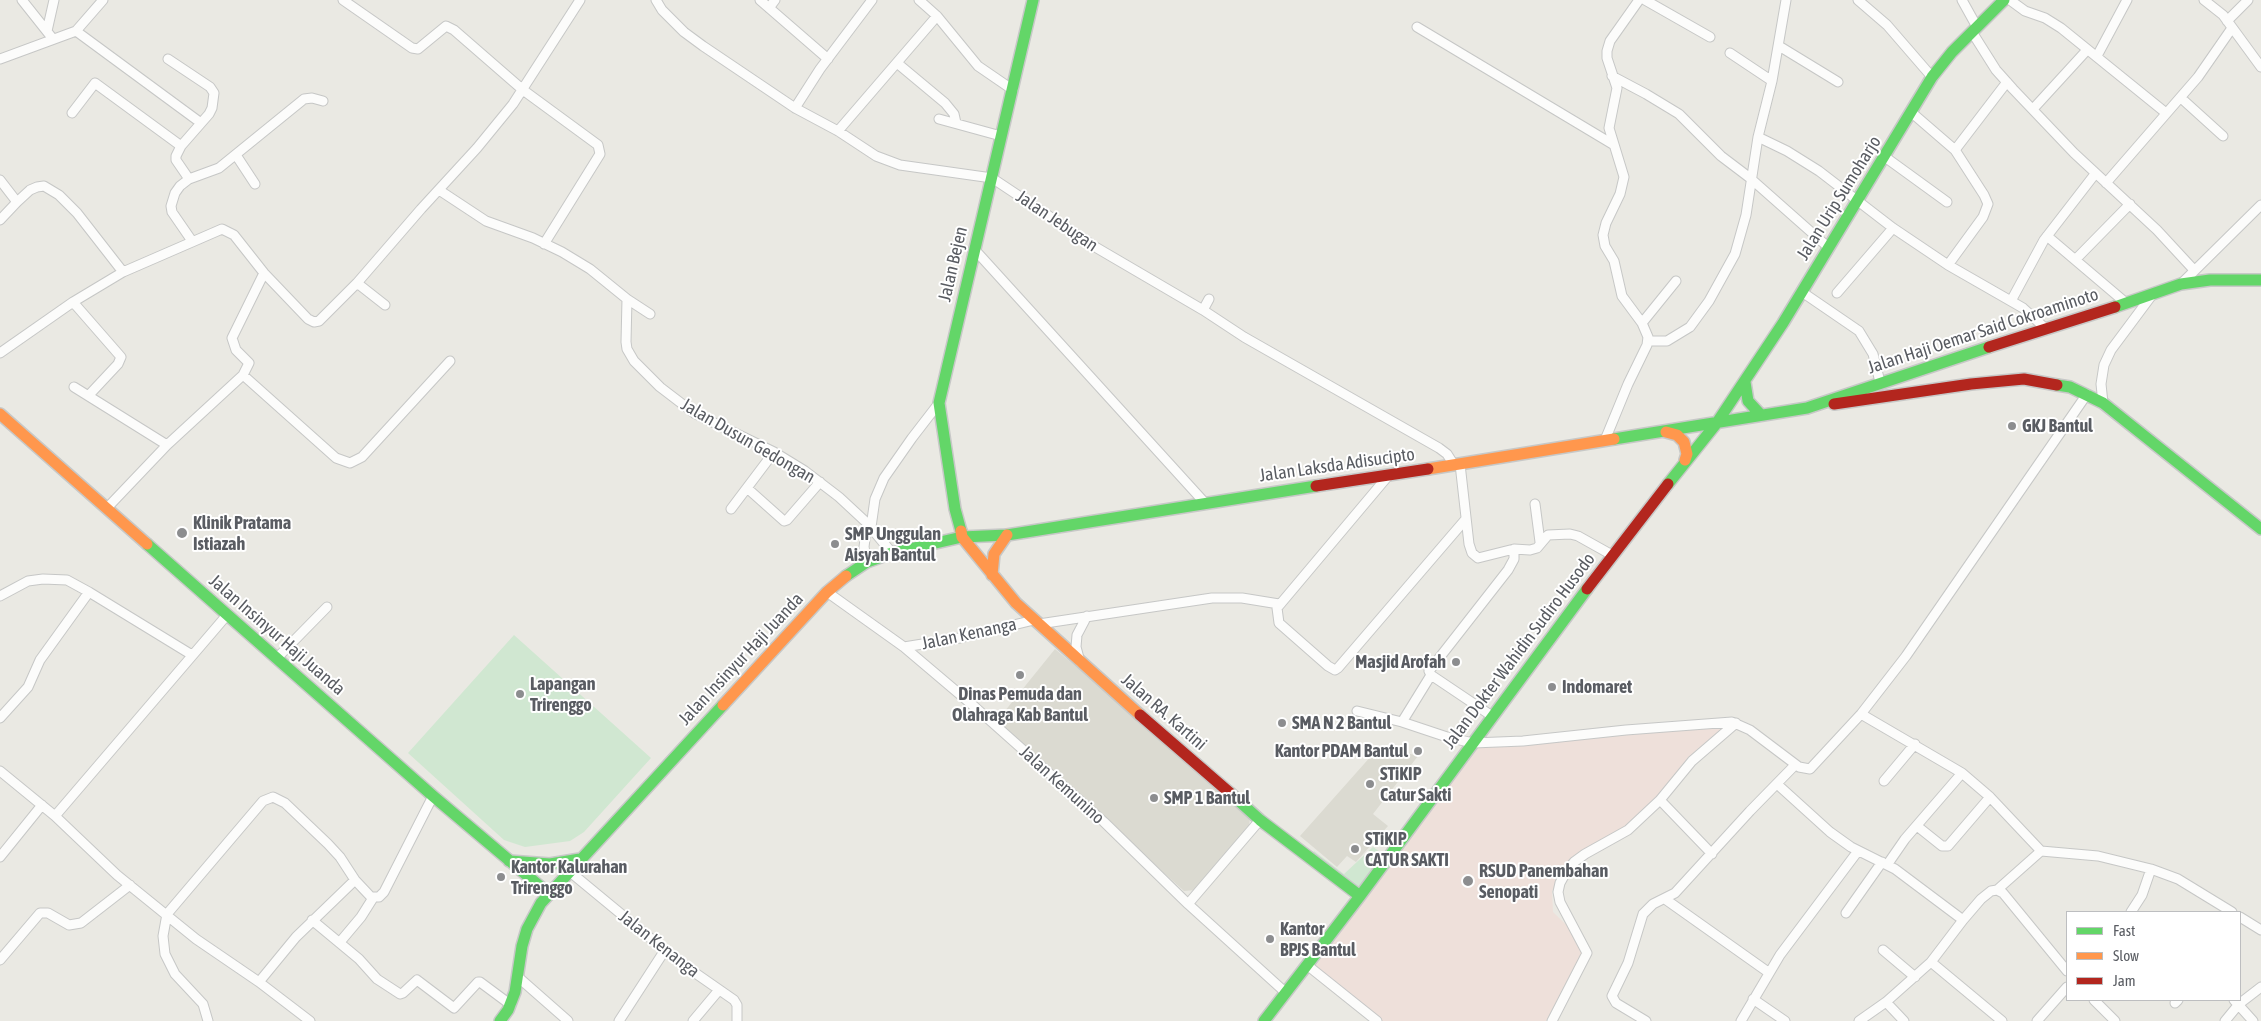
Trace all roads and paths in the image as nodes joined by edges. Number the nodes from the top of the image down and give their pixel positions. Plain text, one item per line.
1 (22, 0) edge
2 (54, 0) edge
3 (103, 0) edge
4 (343, 0) edge
5 (580, 0) edge
6 (656, 0) edge
7 (760, 0) edge
8 (775, 0) edge
9 (872, 0) edge
10 (919, 0) edge
11 (1033, 0) edge
12 (1639, 0) edge
13 (1645, 0) edge
14 (1786, 0) edge
15 (1858, 0) edge
16 (1962, 0) edge
17 (2004, 0) edge
18 (2010, 0) edge
19 (2127, 0) edge
20 (2204, 0) edge
21 (2248, 0) edge
22 (769, 8) junction
23 (937, 16) junction
24 (2230, 24) junction
25 (1417, 27) dead end
26 (1975, 29) junction
27 (47, 31) junction
28 (76, 32) junction
29 (1710, 37) dead end
30 (53, 39) junction
31 (1779, 46) junction
32 (2087, 50) junction
33 (1730, 53) dead end
34 (2097, 56) junction
35 (0, 59) edge
36 (168, 59) dead end
37 (828, 59) junction
38 (897, 63) junction
39 (2261, 67) edge
40 (1612, 76) junction
41 (1932, 77) junction
42 (1772, 81) junction
43 (1838, 82) dead end
44 (2007, 82) junction
45 (523, 90) junction
46 (1013, 90) junction
47 (2181, 98) junction
48 (323, 101) dead end
49 (795, 108) junction
50 (2033, 109) junction
51 (1911, 112) junction
52 (72, 113) dead end
53 (2166, 113) junction
54 (938, 119) dead end
55 (201, 123) junction
56 (956, 123) junction
57 (838, 131) junction
58 (1001, 136) junction
59 (2223, 136) dead end
60 (1758, 137) junction
61 (1614, 145) junction
62 (181, 146) junction
63 (1955, 150) junction
64 (236, 155) junction
65 (1885, 157) junction
66 (2095, 174) junction
67 (992, 178) junction
68 (1750, 178) junction
69 (189, 179) junction
70 (0, 180) edge
71 (2106, 183) junction
72 (255, 184) dead end
73 (439, 190) junction
74 (1858, 200) junction
75 (17, 202) junction
76 (1947, 202) dead end
77 (2130, 204) junction
78 (2261, 205) edge
79 (0, 220) edge
80 (1893, 228) junction
81 (2047, 236) junction
82 (192, 241) junction
83 (544, 244) junction
84 (1828, 247) junction
85 (975, 250) junction
86 (2076, 259) junction
87 (1948, 264) junction
88 (2194, 270) junction
89 (123, 272) junction
90 (264, 273) junction
91 (2261, 280) edge
92 (1676, 281) dead end
93 (357, 283) junction
94 (2182, 284) junction
95 (1802, 292) junction
96 (1837, 293) dead end
97 (2153, 295) junction
98 (627, 298) junction
99 (1209, 299) dead end
100 (2011, 301) junction
101 (74, 302) junction
102 (2126, 303) junction
103 (385, 305) dead end
104 (1202, 310) junction
105 (650, 314) dead end
106 (1642, 323) junction
107 (2046, 328) junction
108 (1648, 341) junction
109 (0, 352) edge
110 (450, 361) dead end
111 (243, 375) junction
112 (1745, 382) junction
113 (1880, 382) junction
114 (74, 386) dead end
115 (2087, 394) junction
116 (89, 395) junction
117 (2103, 402) junction
118 (939, 403) junction
119 (1807, 408) junction
120 (0, 414) edge
121 (1761, 414) junction
122 (1716, 424) junction
123 (1664, 432) junction
124 (1605, 440) junction
125 (167, 445) junction
126 (774, 452) junction
127 (1457, 464) junction
128 (1684, 464) junction
129 (1388, 476) junction
130 (820, 482) junction
131 (747, 488) junction
132 (1205, 503) junction
133 (1534, 504) dead end
134 (107, 508) junction
135 (730, 509) dead end
136 (1465, 520) junction
137 (869, 525) junction
138 (2261, 529) edge
139 (1007, 535) junction
140 (962, 537) junction
141 (1540, 542) junction
142 (1514, 549) junction
143 (892, 553) junction
144 (1612, 555) junction
145 (867, 562) junction
146 (992, 575) junction
147 (89, 592) junction
148 (826, 592) junction
149 (0, 596) edge
150 (1279, 604) junction
151 (327, 607) dead end
152 (227, 615) junction
153 (1086, 616) junction
154 (1036, 622) junction
155 (904, 647) junction
156 (192, 654) junction
157 (277, 658) junction
158 (1080, 662) junction
159 (1431, 675) junction
160 (1358, 711) dead end
161 (1861, 714) junction
162 (1492, 716) junction
163 (0, 718) edge
164 (1402, 722) junction
165 (1736, 723) junction
166 (1473, 743) junction
167 (1915, 744) junction
168 (1795, 765) junction
169 (0, 771) edge
170 (1962, 772) junction
171 (1884, 781) dead end
172 (1777, 784) junction
173 (433, 796) junction
174 (1990, 797) junction
175 (1660, 800) junction
176 (42, 805) junction
177 (55, 816) junction
178 (1260, 820) junction
179 (1916, 826) junction
180 (1858, 851) junction
181 (2041, 851) junction
182 (1712, 854) junction
183 (0, 857) edge
184 (580, 859) junction
185 (509, 861) junction
186 (1884, 863) junction
187 (2151, 869) junction
188 (569, 871) junction
189 (355, 880) junction
190 (130, 885) junction
191 (1997, 890) junction
192 (549, 894) junction
193 (1360, 896) junction
194 (373, 898) junction
195 (1665, 899) junction
196 (1188, 904) junction
197 (2135, 911) edge
198 (2230, 911) edge
199 (167, 914) junction
200 (1846, 914) dead end
201 (2241, 918) edge
202 (312, 920) junction
203 (1963, 920) junction
204 (2261, 930) edge
205 (340, 942) junction
206 (665, 950) junction
207 (1882, 950) dead end
208 (0, 960) edge
209 (1931, 962) junction
210 (1307, 965) junction
211 (2066, 969) edge
212 (1768, 972) junction
213 (1916, 977) junction
214 (518, 978) junction
215 (259, 982) junction
216 (2261, 987) edge
217 (2066, 988) edge
218 (719, 990) junction
219 (1285, 992) junction
220 (1753, 999) junction
221 (2241, 999) edge
222 (2095, 1001) edge
223 (1886, 1002) junction
224 (2236, 1002) edge
225 (510, 1005) junction
226 (2104, 1018) edge
227 (208, 1021) edge
228 (310, 1021) edge
229 (500, 1021) edge
230 (568, 1021) edge
231 (619, 1021) edge
232 (692, 1021) edge
233 (737, 1021) edge
234 (1264, 1021) edge
235 (1377, 1021) edge
236 (1552, 1021) edge
237 (1646, 1021) edge
238 (1741, 1021) edge
239 (1785, 1021) edge
240 (1859, 1021) edge
241 (1904, 1021) edge
242 (2002, 1021) edge
243 (2037, 1021) edge
244 (2114, 1021) edge
245 (2225, 1021) edge
246 (2253, 1021) edge

1 - 27 street
2 - 27 street
3 - 28 street
4 - 45 street
5 - 45 street
6 - 49 street, Jalan Jebugan
7 - 22 street
8 - 22 street
9 - 37 street
10 - 23 street
11 - 46 main road, Jalan Bejen
12 - 40 street
13 - 29 street
14 - 31 street
15 - 41 street
16 - 26 street
17 - 26 main road, Jalan Urip Sumoharjo
18 - 32 street
19 - 34 street
20 - 24 street
21 - 24 street
22 - 37 street
23 - 38 street
23 - 46 street
24 - 39 street
24 - 47 street
25 - 61 street
26 - 41 main road, Jalan Urip Sumoharjo
26 - 44 street
27 - 30 street
28 - 30 street
28 - 55 street
30 - 35 street
31 - 42 street
31 - 43 street
32 - 34 street
32 - 50 street
33 - 42 street
34 - 53 street
36 - 55 street
37 - 49 street
38 - 56 street
38 - 57 street
40 - 61 street
40 - 68 street
41 - 51 main road, Jalan Urip Sumoharjo
42 - 60 street
44 - 50 street
44 - 63 street
45 - 73 street
45 - 83 street
46 - 58 main road, Jalan Bejen
47 - 53 street
47 - 59 street
48 - 64 street
49 - 57 street, Jalan Jebugan
50 - 66 street
51 - 63 street
51 - 65 main road, Jalan Urip Sumoharjo
52 - 62 street
53 - 71 street
54 - 56 street
55 - 62 street
56 - 58 street
57 - 67 street, Jalan Jebugan
58 - 67 main road, Jalan Bejen
60 - 68 street
60 - 74 street
61 - 106 street
62 - 69 street
63 - 87 street
64 - 69 street
64 - 72 street
65 - 74 main road, Jalan Urip Sumoharjo
65 - 76 street
66 - 71 street
66 - 81 street
67 - 85 main road, Jalan Bejen
67 - 104 street, Jalan Jebugan
68 - 84 street
68 - 108 street
69 - 82 street
70 - 75 street
71 - 77 street
73 - 83 street
73 - 93 street
74 - 80 street
74 - 84 main road, Jalan Urip Sumoharjo
75 - 79 street
75 - 89 street
77 - 86 street
77 - 88 street
78 - 88 street
80 - 87 street
80 - 96 street
81 - 86 street
81 - 100 street
82 - 89 street
82 - 90 street
83 - 98 street
84 - 95 main road, Jalan Urip Sumoharjo
85 - 118 main road, Jalan Bejen
85 - 132 street
86 - 102 street
87 - 100 street
88 - 94 street
89 - 101 street
90 - 93 street
90 - 111 street
91 - 94 main road, Jalan Haji Oemar Said Cokroaminoto
92 - 106 street
93 - 103 street
94 - 97 main road, Jalan Haji Oemar Said Cokroaminoto
95 - 112 main road, Jalan Urip Sumoharjo
95 - 113 street
97 - 102 main road, Jalan Haji Oemar Said Cokroaminoto
97 - 117 street
98 - 105 street
98 - 126 street, Jalan Dusun Gedongan
99 - 104 street
100 - 107 street
101 - 109 street
101 - 116 street
102 - 107 main road, Jalan Haji Oemar Said Cokroaminoto
104 - 127 street, Jalan Jebugan
106 - 108 street
107 - 113 main road, Jalan Haji Oemar Said Cokroaminoto
108 - 124 street
110 - 111 street
111 - 125 street
112 - 121 main road
112 - 122 main road, Jalan Urip Sumoharjo
113 - 119 main road, Jalan Haji Oemar Said Cokroaminoto
114 - 116 street
115 - 117 main road
115 - 119 main road
115 - 161 street
116 - 125 street
117 - 138 main road
118 - 137 street
118 - 140 main road, Jalan Bejen
119 - 121 main road, Jalan Haji Oemar Said Cokroaminoto
120 - 134 main road, Jalan Insinyur Haji Juanda
121 - 122 main road, Jalan Haji Oemar Said Cokroaminoto
122 - 123 main road, Jalan Laksda Adisucipto
122 - 128 main road, Jalan Dokter Wahidin Sudiro Husodo
123 - 124 main road, Jalan Laksda Adisucipto
123 - 128 main road
124 - 127 main road, Jalan Laksda Adisucipto
125 - 134 street
126 - 130 street, Jalan Dusun Gedongan
126 - 131 street
127 - 129 main road, Jalan Laksda Adisucipto
127 - 136 street
128 - 144 main road, Jalan Dokter Wahidin Sudiro Husodo
129 - 132 main road, Jalan Laksda Adisucipto
129 - 150 street
130 - 131 street
130 - 137 street, Jalan Dusun Gedongan
131 - 135 street
132 - 139 main road, Jalan Laksda Adisucipto
133 - 141 street
134 - 152 main road, Jalan Insinyur Haji Juanda
136 - 142 street
136 - 150 street
137 - 143 street, Jalan Dusun Gedongan
137 - 145 street
139 - 140 main road, Jalan Laksda Adisucipto
139 - 146 main road
140 - 143 main road, Jalan Insinyur Haji Juanda
140 - 146 main road, Jalan RA. Kartini
141 - 142 street
141 - 144 street
142 - 159 street
143 - 145 main road, Jalan Insinyur Haji Juanda
144 - 162 main road, Jalan Dokter Wahidin Sudiro Husodo
145 - 148 main road, Jalan Insinyur Haji Juanda
146 - 154 main road, Jalan RA. Kartini
147 - 149 street
147 - 156 street
147 - 163 street
148 - 155 street, Jalan Kemunino
148 - 184 main road, Jalan Insinyur Haji Juanda
150 - 153 street, Jalan Kenanga
151 - 157 street
152 - 156 street
152 - 157 main road, Jalan Insinyur Haji Juanda
153 - 154 street, Jalan Kenanga
153 - 158 street
154 - 155 street, Jalan Kenanga
154 - 158 main road, Jalan RA. Kartini
155 - 196 street, Jalan Kemunino
156 - 177 street
157 - 173 main road, Jalan Insinyur Haji Juanda
158 - 178 main road, Jalan RA. Kartini
159 - 162 street
159 - 164 street
160 - 164 street
161 - 167 street
161 - 168 street
162 - 166 main road, Jalan Dokter Wahidin Sudiro Husodo
164 - 166 street
165 - 166 street
165 - 168 street
165 - 175 street
166 - 193 main road, Jalan Dokter Wahidin Sudiro Husodo
167 - 170 street
167 - 171 street
168 - 172 street
169 - 176 street
170 - 174 street
170 - 179 street
172 - 180 street
172 - 182 street
173 - 185 main road, Jalan Insinyur Haji Juanda
173 - 194 street
174 - 179 street
174 - 181 street
175 - 182 street
175 - 236 street
176 - 177 street
176 - 183 street
177 - 190 street
178 - 193 main road, Jalan RA. Kartini
178 - 196 street
179 - 186 street
180 - 186 street
180 - 212 street
181 - 187 street
181 - 191 street
182 - 195 street
184 - 185 main road
184 - 188 main road, Jalan Insinyur Haji Juanda
185 - 192 main road, Jalan Insinyur Haji Juanda
186 - 200 street
186 - 203 street
187 - 197 street
187 - 198 street
188 - 192 main road, Jalan Insinyur Haji Juanda
188 - 206 street, Jalan Kenanga
189 - 194 street
189 - 199 street
189 - 202 street
190 - 199 street
190 - 208 street
191 - 203 street
191 - 211 street
192 - 214 main road, Jalan Insinyur Haji Juanda
193 - 210 main road, Jalan Dokter Wahidin Sudiro Husodo
194 - 205 street
195 - 212 street
195 - 237 street
196 - 219 street, Jalan Kemunino
199 - 215 street
199 - 227 street
201 - 204 street
202 - 205 street
202 - 215 street
203 - 209 street
205 - 225 street
206 - 218 street, Jalan Kenanga
206 - 231 street
207 - 213 street
209 - 213 street
209 - 242 street
210 - 219 main road, Jalan Dokter Wahidin Sudiro Husodo
210 - 235 street
212 - 220 street
213 - 223 street
214 - 225 main road, Jalan Insinyur Haji Juanda
214 - 230 street
215 - 228 street
216 - 221 street
217 - 243 street
218 - 232 street
218 - 233 street, Jalan Kenanga
219 - 234 main road, Jalan Dokter Wahidin Sudiro Husodo
220 - 238 street
220 - 239 street
222 - 226 street
223 - 240 street
223 - 241 street
224 - 245 street
224 - 246 street
225 - 229 main road, Jalan Insinyur Haji Juanda
226 - 244 street

